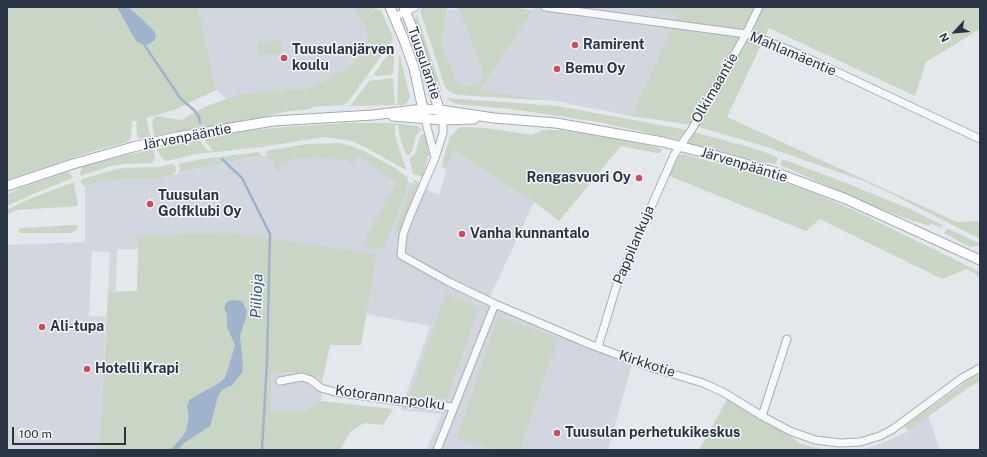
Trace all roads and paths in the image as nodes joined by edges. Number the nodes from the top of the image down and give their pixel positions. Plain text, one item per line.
1 (391, 7) edge
2 (415, 7) edge
3 (545, 7) edge
4 (759, 7) edge
5 (405, 10) edge
6 (395, 17) junction
7 (746, 34) junction
8 (423, 109) junction
9 (440, 110) junction
10 (373, 114) junction
11 (494, 118) junction
12 (425, 120) junction
13 (443, 120) junction
14 (980, 139) edge
15 (679, 147) junction
16 (435, 158) junction
17 (7, 186) edge
18 (980, 260) edge
19 (495, 304) junction
20 (787, 339) dead end
21 (598, 347) junction
22 (980, 368) edge
23 (280, 381) dead end
24 (454, 407) junction
25 (762, 416) junction
26 (437, 450) edge

1 - 6 main road, Tuusulantie
2 - 5 street
3 - 7 street, Mahlamäentie
4 - 7 street, Olkimaantie
5 - 6 street
5 - 9 main road, Tuusulantie
6 - 8 main road, Tuusulantie
7 - 14 street, Mahlamäentie
7 - 15 street, Olkimaantie
8 - 9 main road, Järvenpääntie
8 - 10 main road, Järvenpääntie
8 - 12 main road, Tuusulantie
9 - 11 main road, Järvenpääntie
9 - 13 main road, Tuusulantie
10 - 12 main road, Järvenpääntie
10 - 17 main road, Järvenpääntie
11 - 13 main road, Järvenpääntie
11 - 15 main road, Järvenpääntie
12 - 13 main road, Järvenpääntie
12 - 16 street
13 - 16 street, Kirkkotie
15 - 18 main road, Järvenpääntie
15 - 21 street, Pappilankuja
16 - 19 street, Kirkkotie
19 - 21 street, Kirkkotie
19 - 24 street
20 - 25 street
21 - 25 street, Kirkkotie
22 - 25 street, Kirkkotie
23 - 24 street, Kotorannanpolku
24 - 26 street

